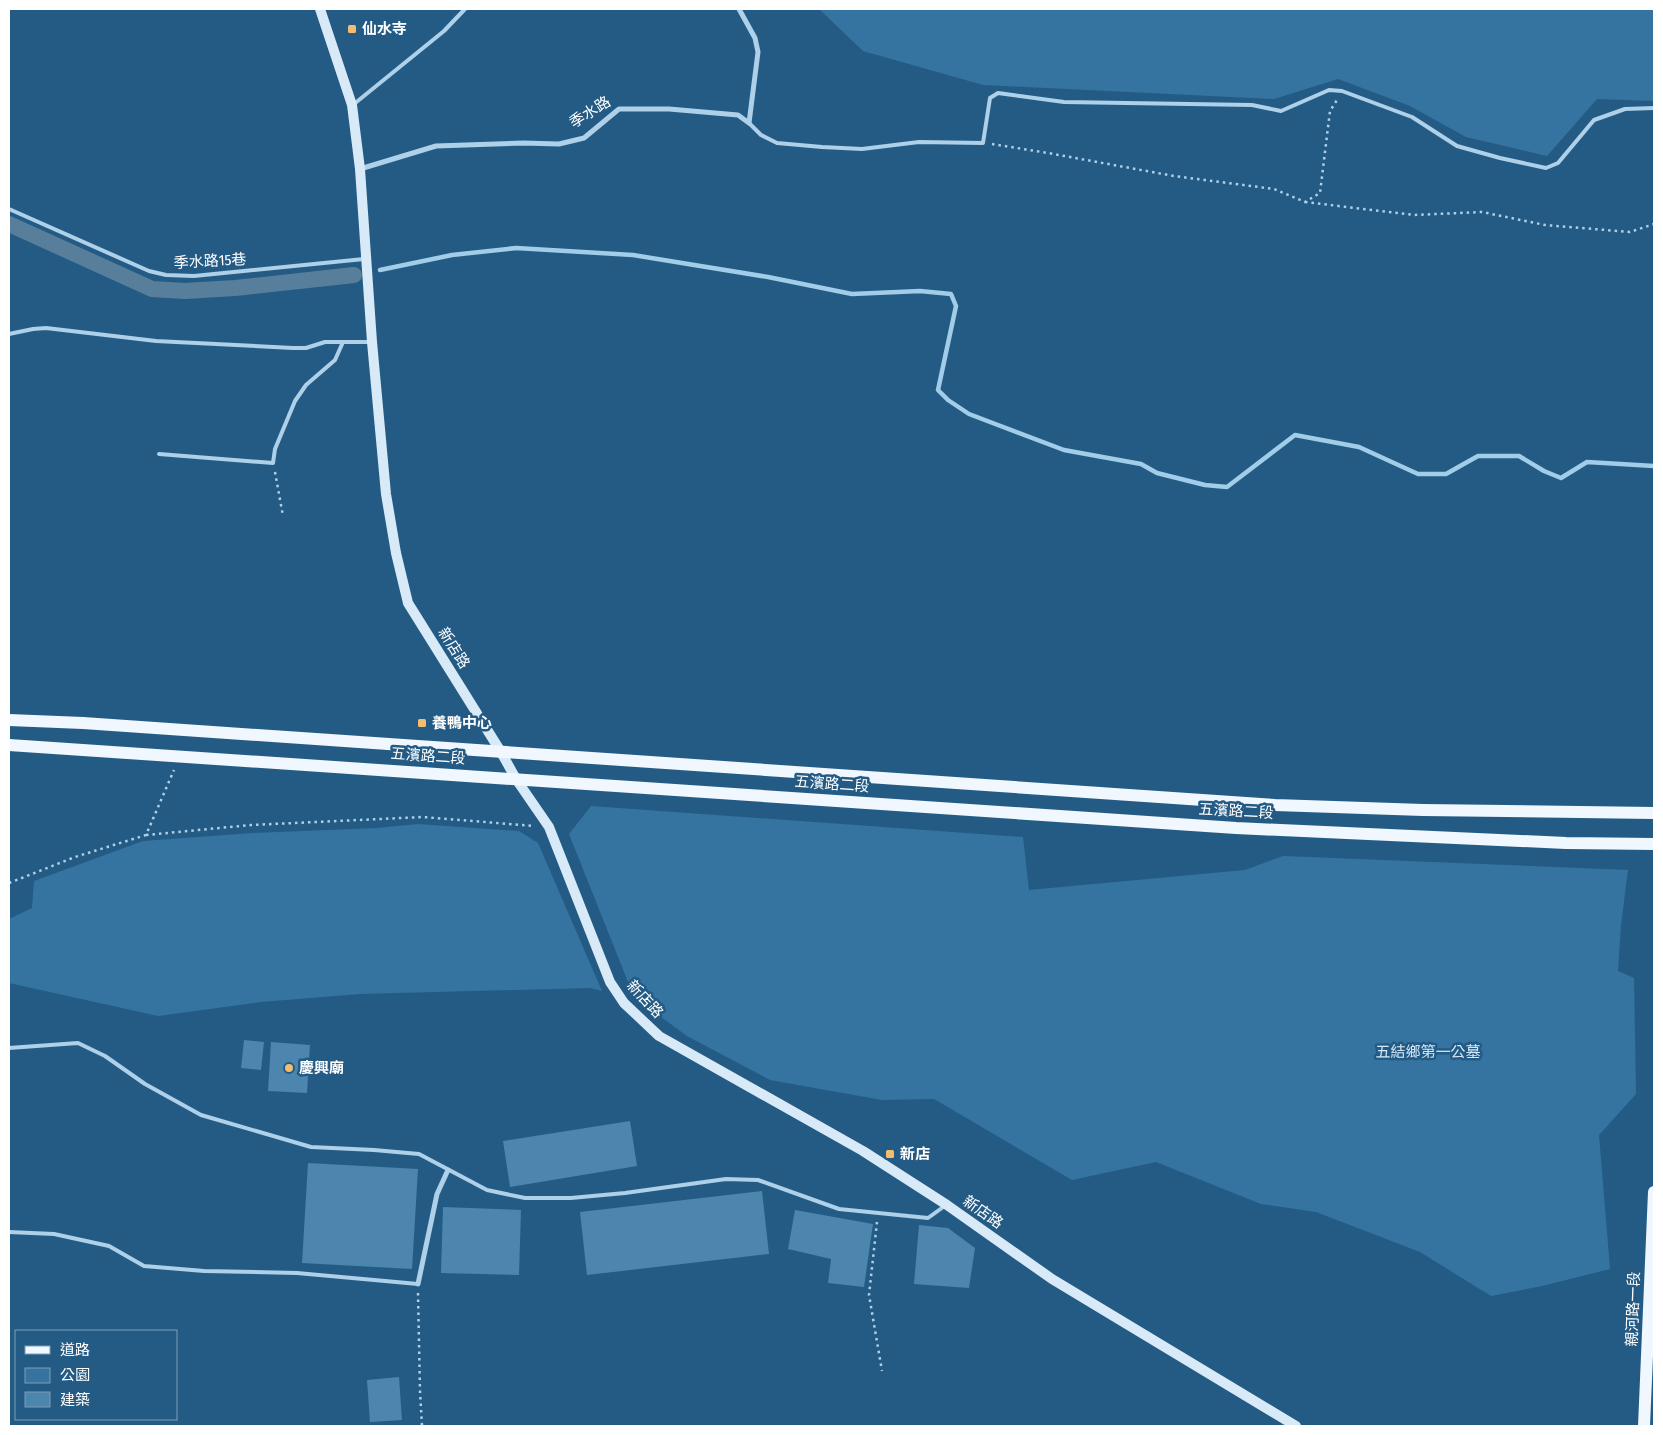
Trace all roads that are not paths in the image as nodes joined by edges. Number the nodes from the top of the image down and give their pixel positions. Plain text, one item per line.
1 (320, 9) edge
2 (465, 9) edge
3 (739, 9) edge
4 (352, 105) junction
5 (1654, 108) edge
6 (749, 123) junction
7 (360, 169) junction
8 (9, 208) edge
9 (366, 259) junction
10 (9, 334) edge
11 (343, 342) junction
12 (372, 342) junction
13 (159, 454) dead end
14 (9, 720) edge
15 (9, 745) edge
16 (501, 752) junction
17 (516, 779) junction
18 (1654, 813) edge
19 (1654, 844) edge
20 (9, 1048) edge
21 (448, 1170) junction
22 (1654, 1192) edge
23 (947, 1205) junction
24 (9, 1232) edge
25 (418, 1284) joint
26 (1296, 1426) edge
27 (1644, 1426) edge

1 - 4 street
2 - 4 lane
3 - 6 street
4 - 7 street
5 - 6 lane
6 - 7 street, 季水路
7 - 9 street
8 - 9 lane, 季水路15巷
9 - 12 street, 新店路
10 - 11 lane
11 - 12 lane
11 - 13 lane
12 - 16 street, 新店路
14 - 16 main road, 五濱路二段
15 - 17 main road, 五濱路二段
16 - 17 street, 新店路
16 - 18 main road, 五濱路二段
17 - 19 main road, 五濱路二段
17 - 23 street, 新店路
20 - 21 lane
21 - 23 lane
21 - 25 street
22 - 27 main road, 親河路一段
23 - 26 street, 新店路
24 - 25 lane

